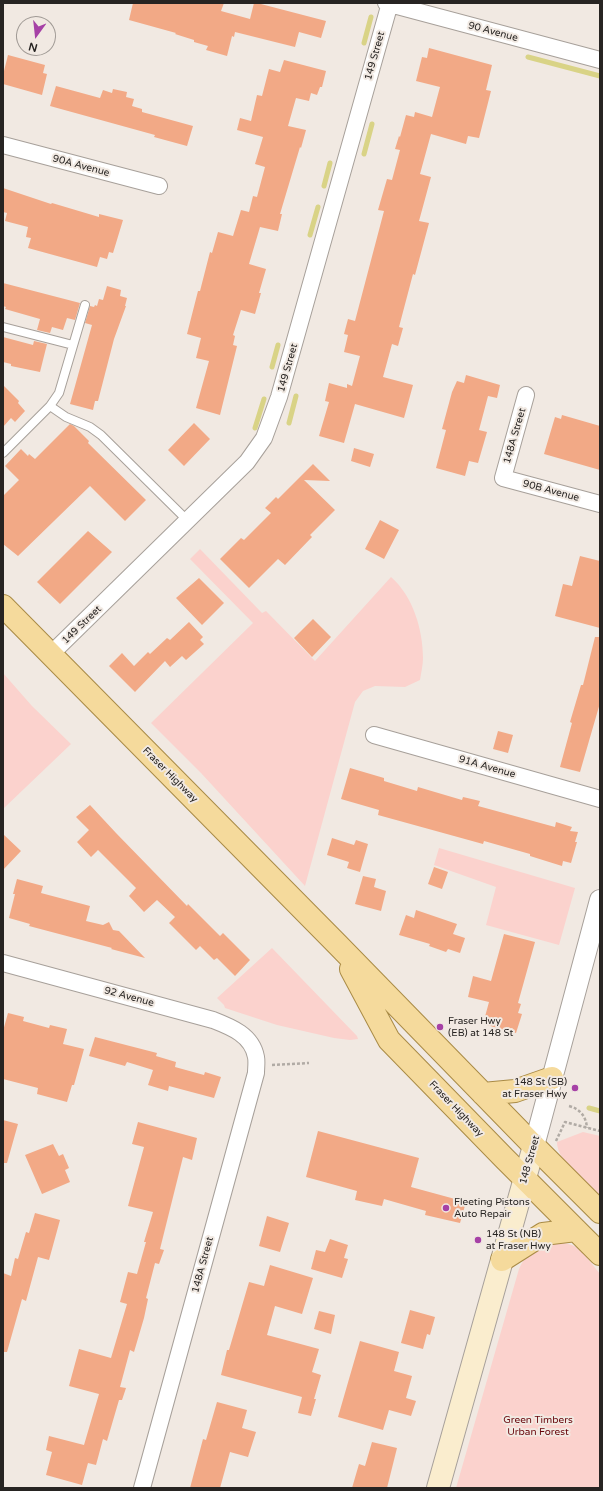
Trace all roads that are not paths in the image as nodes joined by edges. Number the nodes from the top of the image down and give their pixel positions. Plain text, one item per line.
1 (388, 3) edge
2 (600, 60) edge
3 (3, 145) edge
4 (159, 186) dead end
5 (84, 305) dead end
6 (3, 326) edge
7 (73, 345) junction
8 (526, 395) dead end
9 (50, 406) junction
10 (3, 453) edge
11 (503, 478) joint
12 (600, 504) edge
13 (187, 520) junction
14 (3, 606) edge
15 (51, 654) junction
16 (374, 735) dead end
17 (600, 799) edge
18 (600, 900) edge
19 (338, 945) junction
20 (3, 963) edge
21 (250, 1042) joint
22 (552, 1078) junction
23 (482, 1094) junction
24 (534, 1146) junction
25 (524, 1178) junction
26 (600, 1212) edge
27 (576, 1230) junction
28 (600, 1254) edge
29 (502, 1260) junction
30 (142, 1488) edge
31 (438, 1488) edge

1 - 2 street, 90 Avenue
1 - 13 street, 149 Street
3 - 4 street, 90A Avenue
5 - 7 lane
6 - 7 lane
7 - 9 lane
8 - 11 street, 148A Street
9 - 10 lane
9 - 13 lane
11 - 12 street, 90B Avenue
13 - 15 street, 149 Street
14 - 15 main road, Fraser Highway
15 - 19 main road, Fraser Highway
16 - 17 street, 91A Avenue
18 - 22 street, 148 Street
19 - 23 main road, Fraser Highway
19 - 25 main road, Fraser Highway
20 - 21 street, 92 Avenue
21 - 30 street, 148A Street
22 - 23 main road
22 - 24 street, 148 Street
23 - 24 main road, Fraser Highway
24 - 25 main road, 148 Street
24 - 26 main road, Fraser Highway
25 - 27 main road, Fraser Highway
25 - 29 main road, 148 Street
27 - 28 main road, Fraser Highway
27 - 29 main road
29 - 31 main road, 148 Street

